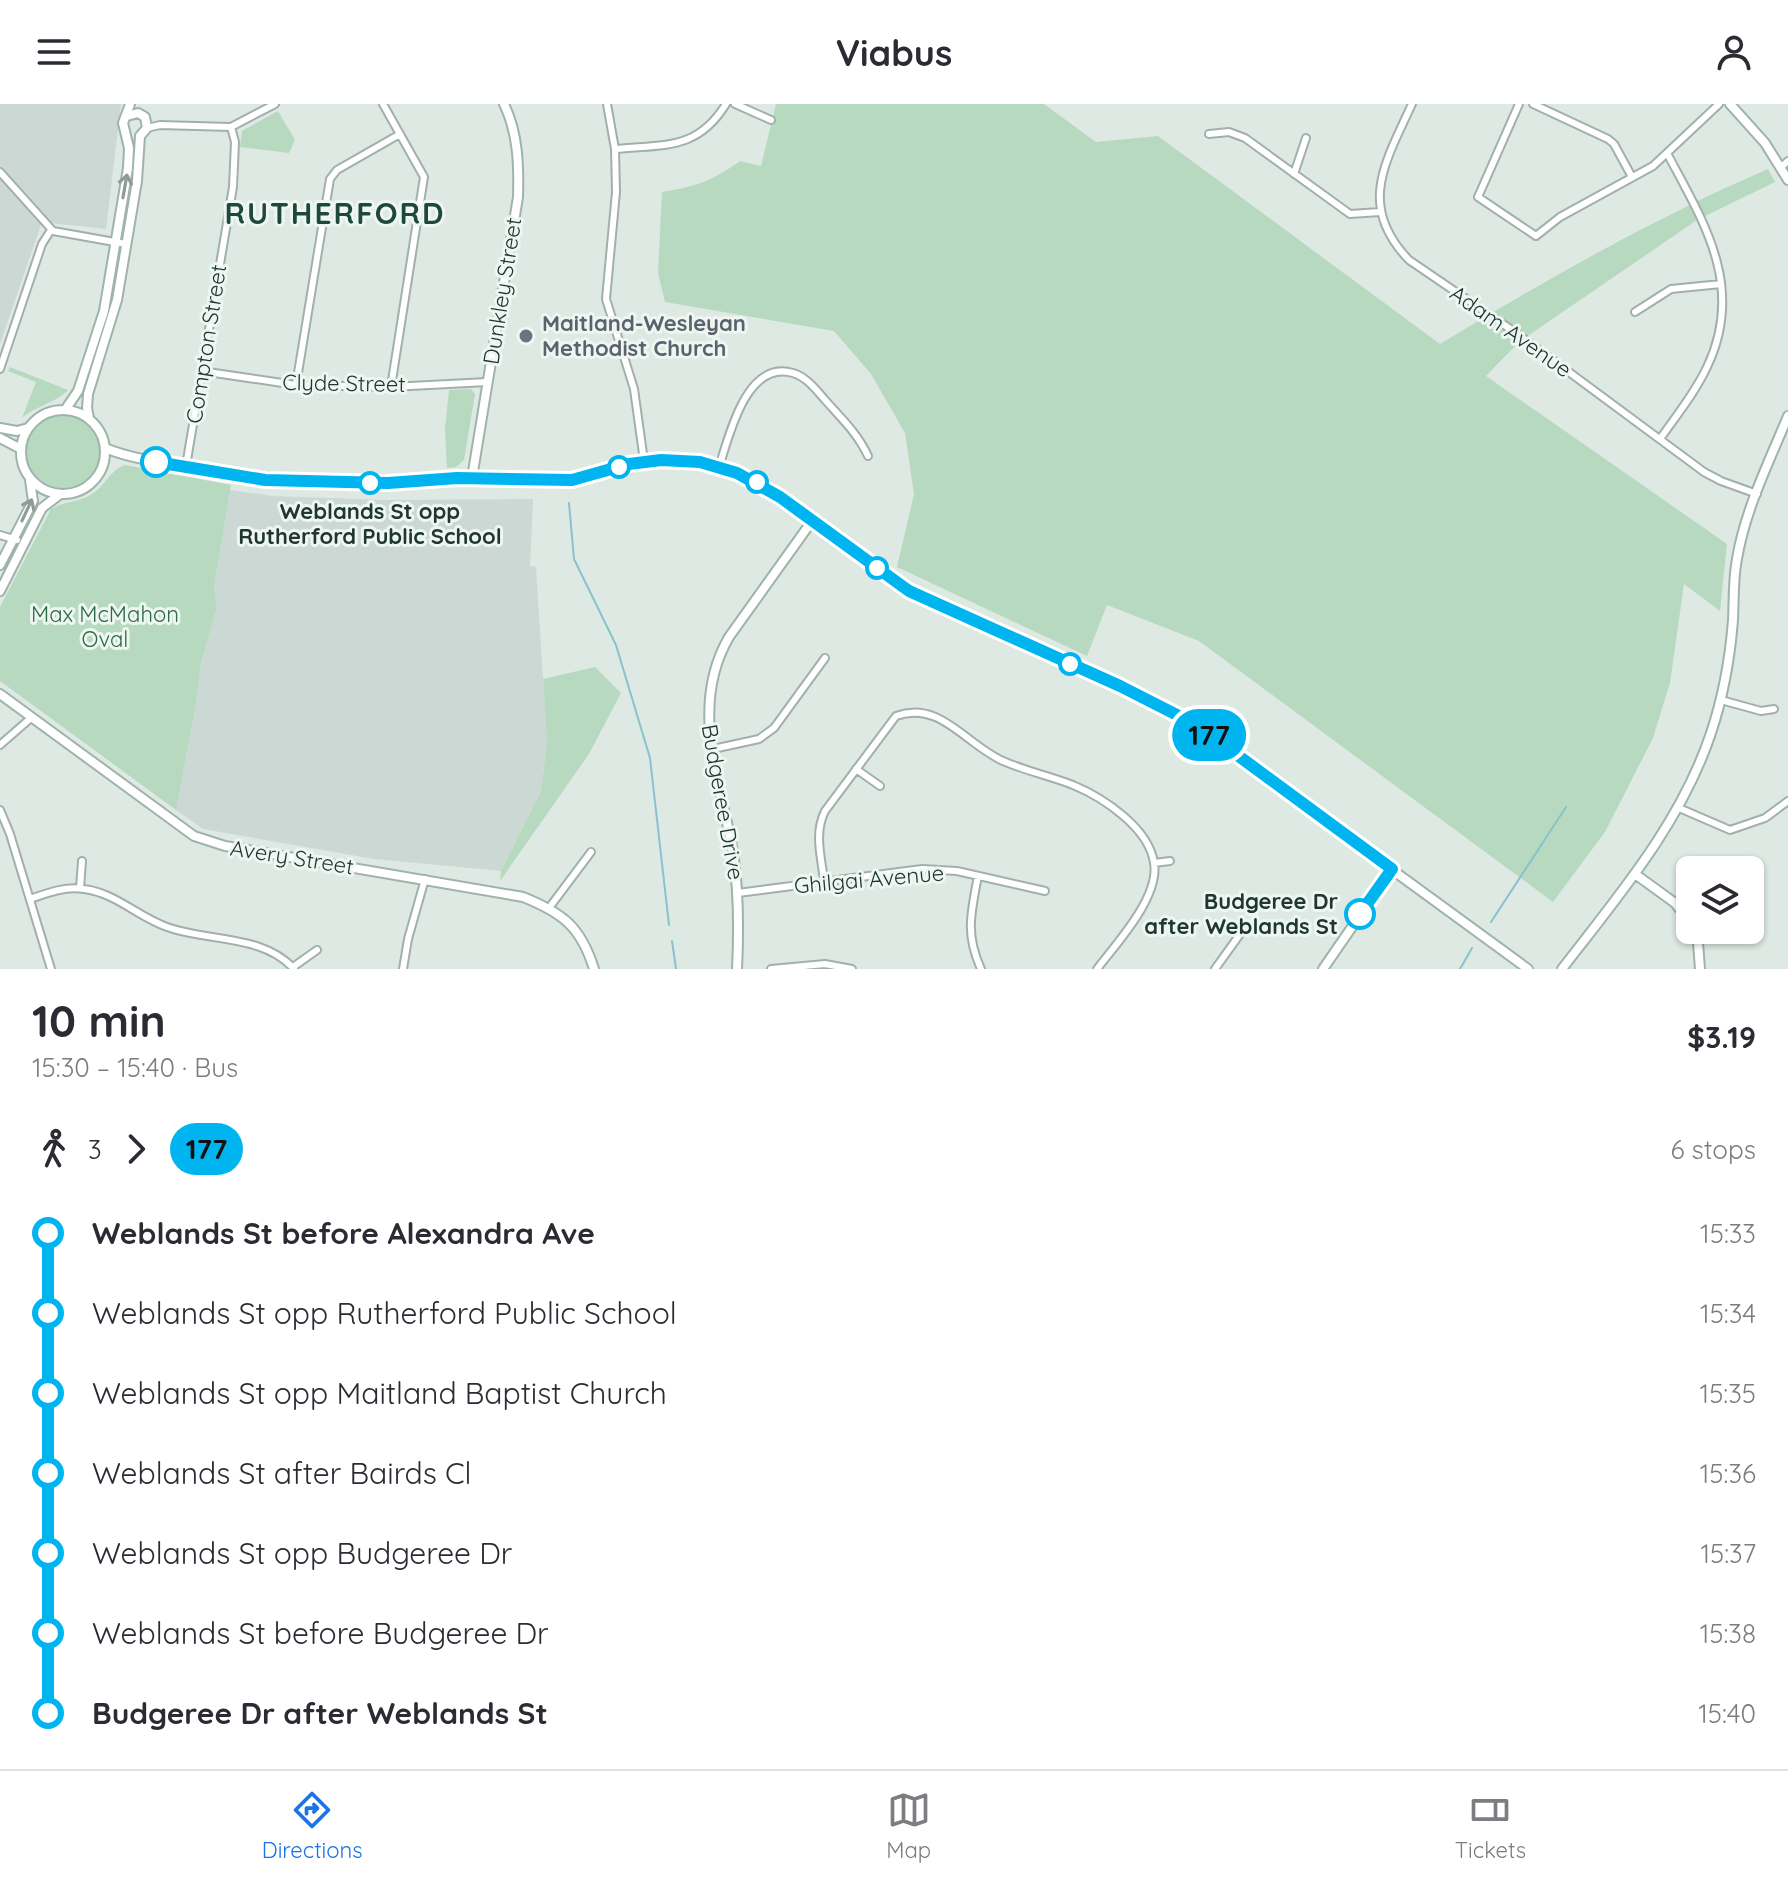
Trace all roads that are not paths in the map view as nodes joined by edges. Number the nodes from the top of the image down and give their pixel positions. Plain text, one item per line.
1 (130, 104) edge
2 (143, 104) edge
3 (275, 104) edge
4 (383, 104) edge
5 (504, 104) edge
6 (607, 104) edge
7 (726, 104) edge
8 (735, 104) edge
9 (1412, 104) edge
10 (1519, 104) edge
11 (1533, 104) edge
12 (1719, 104) edge
13 (1730, 104) edge
14 (127, 116) junction
15 (771, 120) dead end
16 (146, 122) junction
17 (231, 127) junction
18 (125, 131) junction
19 (400, 134) junction
20 (1209, 134) dead end
21 (140, 136) junction
22 (1306, 138) dead end
23 (615, 149) junction
24 (1668, 155) junction
25 (1784, 164) edge
26 (0, 172) edge
27 (1294, 174) junction
28 (1632, 177) junction
29 (1788, 180) edge
30 (1380, 212) junction
31 (51, 230) junction
32 (116, 242) junction
33 (126, 244) junction
34 (1721, 284) junction
35 (1635, 312) dead end
36 (0, 369) edge
37 (201, 371) junction
38 (487, 382) junction
39 (296, 385) junction
40 (391, 387) junction
41 (65, 410) junction
42 (1788, 416) edge
43 (89, 418) junction
44 (0, 428) edge
45 (28, 428) junction
46 (0, 438) edge
47 (1660, 439) junction
48 (105, 448) junction
49 (21, 449) junction
50 (868, 456) dead end
51 (127, 457) junction
52 (644, 461) junction
53 (104, 464) junction
54 (186, 466) junction
55 (719, 467) junction
56 (472, 478) junction
57 (30, 479) junction
58 (59, 494) junction
59 (1757, 494) junction
60 (812, 521) junction
61 (0, 535) edge
62 (13, 539) junction
63 (24, 543) junction
64 (0, 565) edge
65 (0, 591) edge
66 (825, 658) dead end
67 (0, 694) edge
68 (1721, 700) junction
69 (1774, 709) dead end
70 (32, 717) junction
71 (0, 745) edge
72 (713, 749) junction
73 (856, 769) junction
74 (880, 786) dead end
75 (1788, 801) edge
76 (1679, 808) junction
77 (0, 810) edge
78 (1730, 830) junction
79 (1731, 839) dead end
80 (591, 852) dead end
81 (82, 861) dead end
82 (1170, 861) dead end
83 (1154, 863) junction
84 (1392, 869) junction
85 (1635, 874) junction
86 (978, 876) junction
87 (425, 879) junction
88 (824, 880) junction
89 (80, 888) junction
90 (1045, 891) dead end
91 (738, 893) junction
92 (30, 899) junction
93 (1676, 904) edge
94 (549, 908) junction
95 (1243, 930) dead end
96 (1698, 944) edge
97 (317, 950) dead end
98 (293, 968) edge
99 (51, 969) edge
100 (403, 969) edge
101 (594, 969) edge
102 (737, 969) edge
103 (771, 969) edge
104 (852, 969) edge
105 (981, 969) edge
106 (1097, 969) edge
107 (1215, 969) edge
108 (1323, 969) edge
109 (1528, 969) edge
110 (1562, 969) edge
111 (1700, 969) edge

1 - 14 street
2 - 16 street
3 - 17 street
4 - 19 street
5 - 38 street, Dunkley Street
6 - 23 street
7 - 23 street
8 - 15 street
9 - 30 street
10 - 28 street
11 - 28 street
12 - 24 street
13 - 25 street
14 - 16 street
14 - 18 street
16 - 17 street
16 - 21 street
17 - 37 street, Compton Street
18 - 21 street
32 -> 18 street
19 - 39 street
19 - 40 street
20 - 27 street
21 - 33 street
22 - 27 street
23 - 52 street
24 - 28 street
24 - 34 street
25 - 29 street
26 - 31 street
27 - 30 street
30 - 47 street, Adam Avenue
31 - 32 street
31 - 36 street
32 - 33 street
32 - 41 street
33 - 43 street
34 - 35 street
34 - 47 street
37 - 39 street, Clyde Street
37 - 54 street, Compton Street
38 - 40 street, Clyde Street
38 - 56 street, Dunkley Street
39 - 40 street, Clyde Street
41 - 43 street
41 - 45 street
42 - 59 street
43 - 48 street
44 - 45 street
45 - 49 street
46 - 49 street
47 - 59 street, Adam Avenue
48 - 51 street
48 - 53 street
49 - 57 street
50 - 55 street
51 - 53 street
51 - 54 street
52 - 55 street
52 - 56 street
53 - 58 street
54 - 56 street
55 - 60 street
57 - 58 street
62 -> 57 street
58 - 63 street
59 - 68 street
60 - 72 street, Budgeree Drive
60 - 84 street
61 - 62 street
62 - 63 street
62 - 64 street
63 - 65 street
66 - 72 street
67 - 70 street, Avery Street
68 - 69 street
68 - 76 street
70 - 71 street
70 - 87 street, Avery Street
72 - 91 street, Budgeree Drive
73 - 74 street
73 - 83 street
73 - 88 street
75 - 78 street
76 - 78 street
76 - 85 street
77 - 92 street
78 - 79 street
80 - 94 street
81 - 89 street
82 - 83 street
83 - 106 street
84 - 108 street
84 - 109 street
85 - 93 street
85 - 110 street
86 - 88 street, Ghilgai Avenue
86 - 90 street, Ghilgai Avenue
86 - 105 street
87 - 94 street, Avery Street
87 - 100 street
88 - 91 street, Ghilgai Avenue
89 - 92 street
89 - 98 street
91 - 102 street, Budgeree Drive
92 - 99 street
94 - 101 street, Avery Street
95 - 107 street
96 - 111 street
97 - 98 street
103 - 104 street

